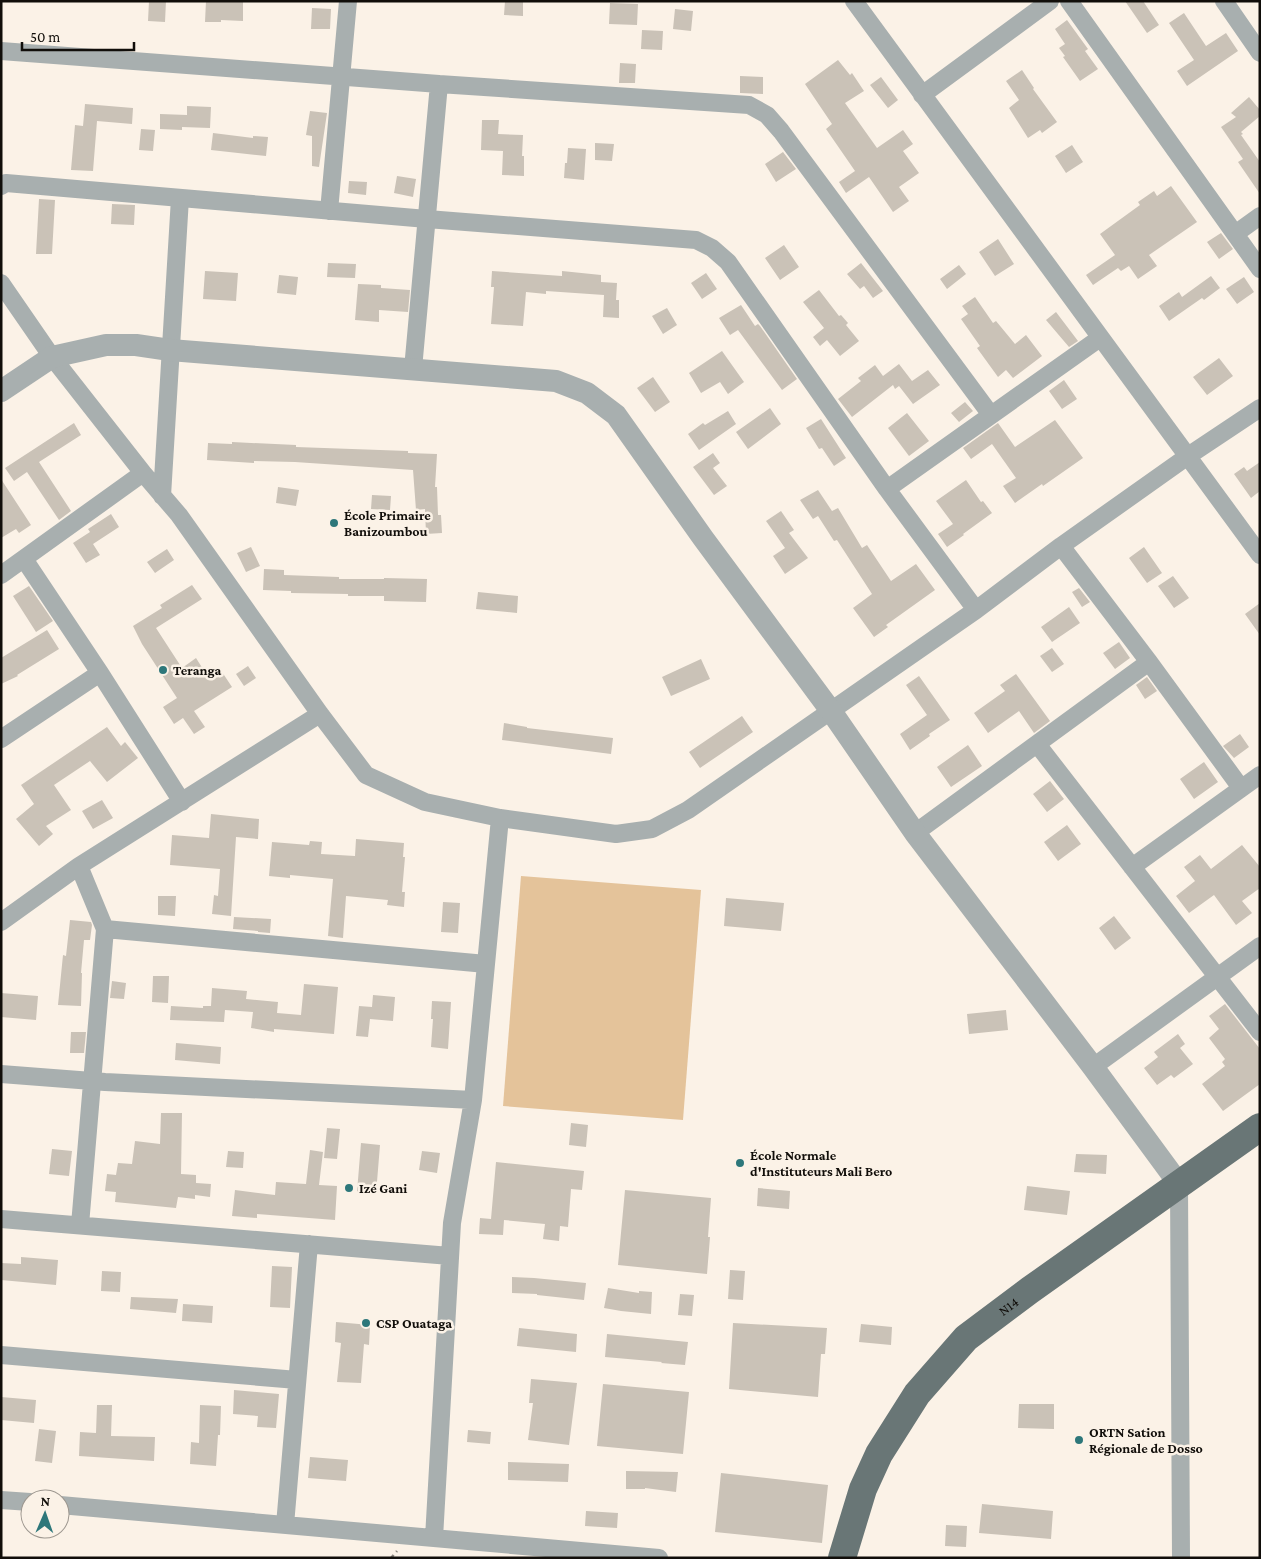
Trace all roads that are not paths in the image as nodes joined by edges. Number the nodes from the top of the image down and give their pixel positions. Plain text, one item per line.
1 (348, 1) edge
2 (854, 1) edge
3 (1050, 1) edge
4 (1068, 1) edge
5 (1224, 1) edge
6 (1, 51) edge
7 (1260, 53) edge
8 (341, 76) junction
9 (439, 84) junction
10 (922, 95) junction
11 (1, 186) edge
12 (180, 198) junction
13 (329, 211) junction
14 (1260, 216) edge
15 (427, 219) junction
16 (1235, 234) junction
17 (1260, 269) edge
18 (1, 283) edge
19 (1100, 338) junction
20 (170, 350) junction
21 (52, 357) junction
22 (412, 369) junction
23 (1, 391) edge
24 (1260, 408) edge
25 (991, 415) junction
26 (1188, 456) junction
27 (143, 474) junction
28 (887, 489) junction
29 (162, 496) junction
30 (1061, 546) junction
31 (1260, 555) edge
32 (24, 559) junction
33 (1, 575) edge
34 (976, 610) junction
35 (1149, 662) junction
36 (100, 673) junction
37 (831, 711) junction
38 (320, 714) junction
39 (1, 739) edge
40 (1037, 744) junction
41 (1260, 775) edge
42 (1241, 788) junction
43 (182, 802) junction
44 (500, 818) junction
45 (915, 833) junction
46 (79, 866) junction
47 (1132, 867) junction
48 (1, 922) edge
49 (105, 929) junction
50 (1260, 946) edge
51 (486, 964) junction
52 (1217, 977) junction
53 (1260, 1032) edge
54 (1093, 1067) junction
55 (1, 1074) edge
56 (92, 1081) junction
57 (473, 1100) junction
58 (1260, 1127) edge
59 (1179, 1184) junction
60 (1, 1219) edge
61 (80, 1225) junction
62 (309, 1244) junction
63 (450, 1256) junction
64 (1, 1355) edge
65 (297, 1380) junction
66 (1, 1500) edge
67 (20, 1501) edge
68 (70, 1506) edge
69 (285, 1525) junction
70 (434, 1538) junction
71 (659, 1558) edge
72 (842, 1558) edge
73 (1181, 1558) edge

1 - 8 street
2 - 10 street
3 - 10 street
4 - 16 street
5 - 7 street
6 - 8 street
8 - 9 street
8 - 13 street
9 - 15 street
9 - 25 street
10 - 19 street
11 - 12 street
12 - 13 street
12 - 20 street
13 - 15 street
14 - 16 street
15 - 22 street
15 - 28 street
16 - 17 street
18 - 21 street
19 - 25 street
19 - 26 street
20 - 21 street
20 - 22 street
20 - 29 street
21 - 23 street
21 - 27 street
22 - 37 street
24 - 26 street
25 - 28 street
26 - 30 street
26 - 31 street
27 - 29 street
27 - 32 street
28 - 34 street
29 - 38 street
30 - 34 street
30 - 35 street
32 - 33 street
32 - 36 street
34 - 37 street
35 - 40 street
35 - 42 street
36 - 39 street
36 - 43 street
37 - 44 street
37 - 45 street
38 - 43 street
38 - 44 street
40 - 45 street
40 - 47 street
41 - 42 street
42 - 47 street
43 - 46 street
44 - 51 street
45 - 54 street
46 - 48 street
46 - 49 street
47 - 52 street
49 - 51 street
49 - 56 street
50 - 52 street
51 - 57 street
52 - 53 street
52 - 54 street
54 - 59 street
55 - 56 street
56 - 57 street
56 - 61 street
57 - 63 street
58 - 59 main road, N14
59 - 72 main road, N14
59 - 73 street
60 - 61 street
61 - 62 street
62 - 63 street
62 - 65 street
63 - 70 street
64 - 65 street
65 - 69 street
66 - 67 street
68 - 69 street
69 - 70 street
70 - 71 street

